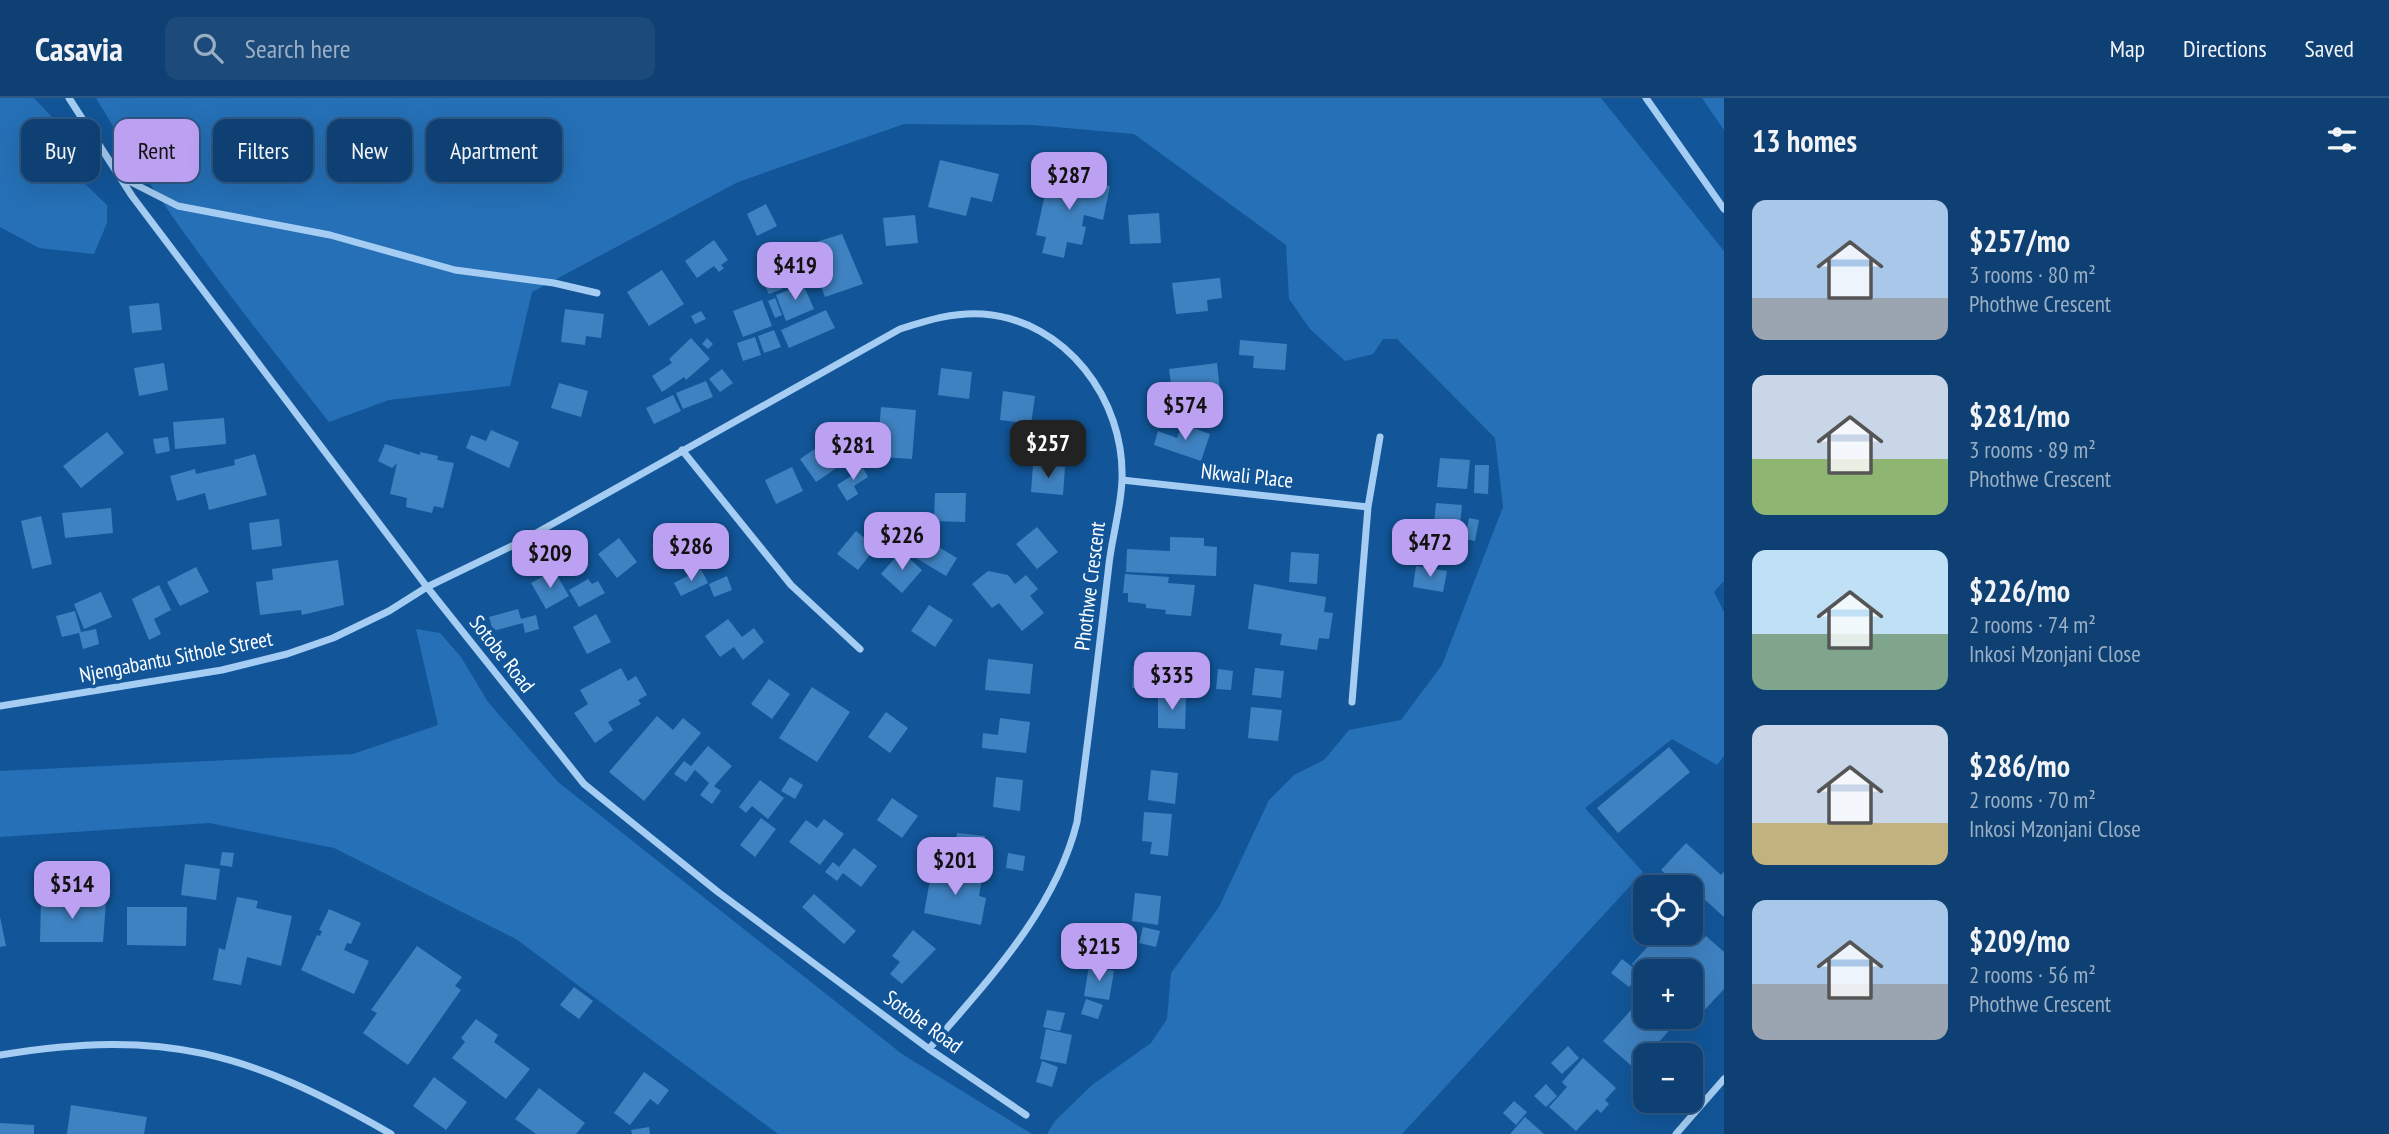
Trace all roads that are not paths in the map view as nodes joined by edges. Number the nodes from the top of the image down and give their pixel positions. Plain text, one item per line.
1 (69, 98) edge
2 (1646, 98) edge
3 (114, 169) edge
4 (123, 182) edge
5 (132, 182) edge
6 (1724, 209) edge
7 (597, 293) dead end
8 (1380, 437) dead end
9 (682, 450) junction
10 (1122, 480) junction
11 (1368, 507) junction
12 (427, 586) junction
13 (860, 649) dead end
14 (1352, 702) dead end
15 (0, 706) edge
16 (929, 1049) junction
17 (0, 1055) edge
18 (1724, 1079) edge
19 (1026, 1115) dead end
20 (391, 1134) edge
21 (1676, 1134) edge

1 - 3 street, Sotobe Road
2 - 6 street
4 - 12 street, Sotobe Road
5 - 7 street
8 - 11 street
9 - 10 street, Phothwe Crescent
9 - 12 street, Phothwe Crescent
9 - 13 street
10 - 11 street, Nkwali Place
10 - 16 street, Phothwe Crescent
11 - 14 street
12 - 15 street, Njengabantu Sithole Street
12 - 16 street, Sotobe Road
16 - 19 street, Sotobe Road
17 - 20 street
18 - 21 street

